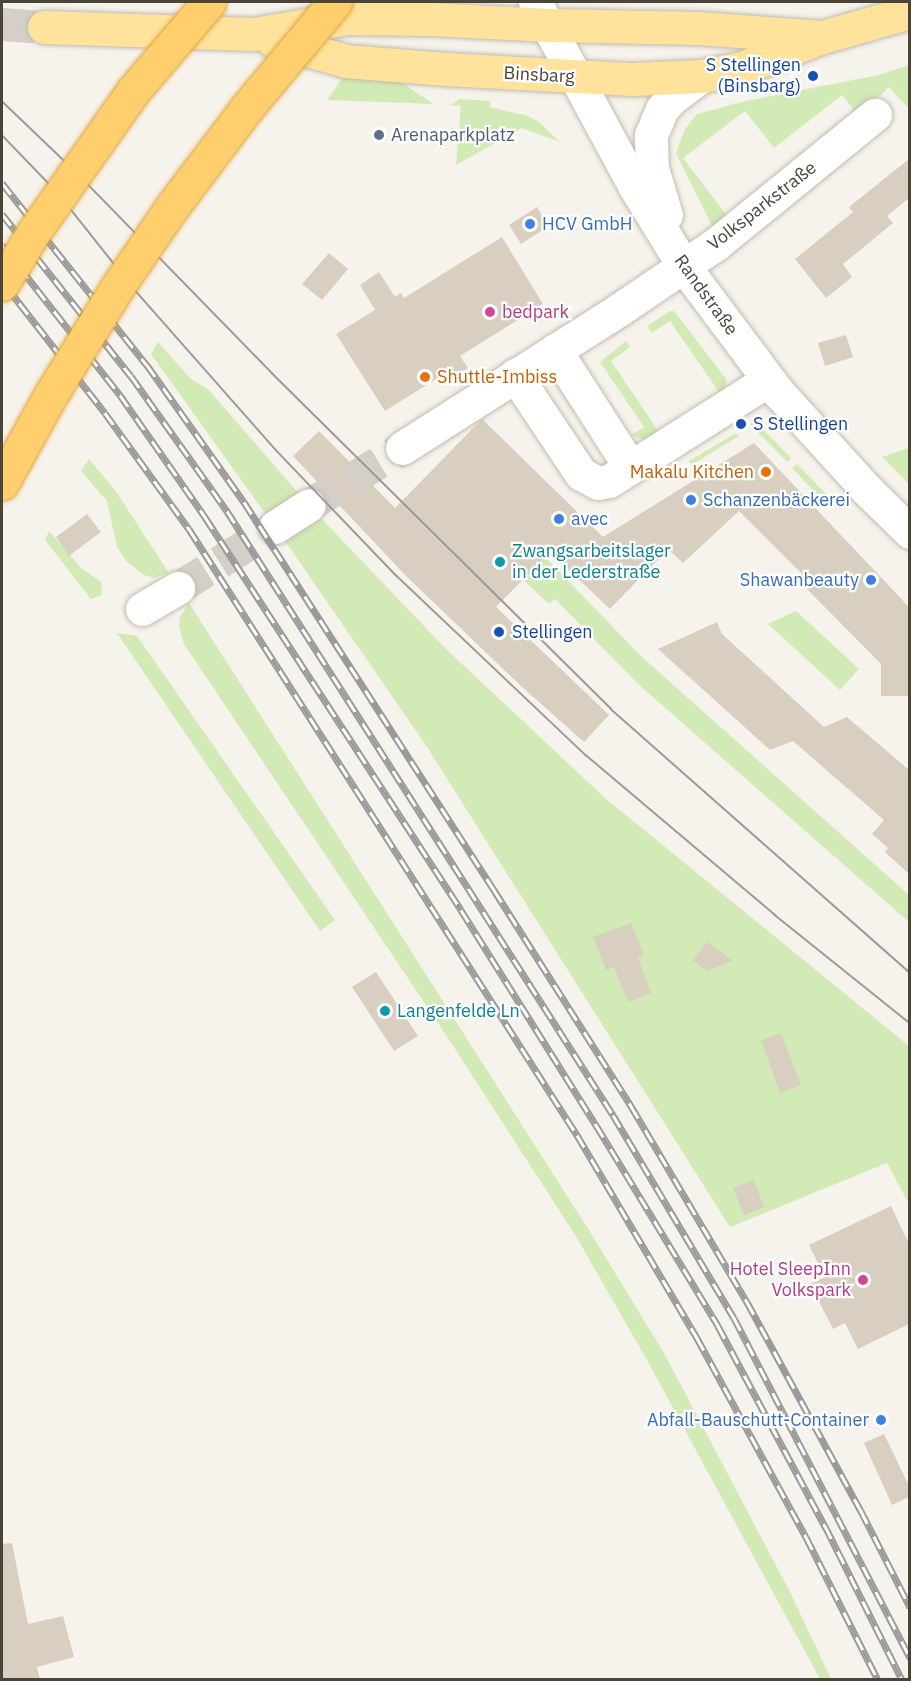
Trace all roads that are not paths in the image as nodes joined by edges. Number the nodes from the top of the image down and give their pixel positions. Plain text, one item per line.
1 (209, 2) edge
2 (335, 2) edge
3 (459, 2) edge
4 (909, 12) edge
5 (542, 13) edge
6 (431, 19) junction
7 (44, 27) tunnel mouth
8 (253, 34) junction
9 (822, 37) junction
10 (701, 76) junction
11 (575, 77) junction
12 (875, 116) dead end
13 (683, 265) junction
14 (2, 284) edge
15 (555, 350) junction
16 (515, 375) junction
17 (768, 380) junction
18 (402, 448) tunnel mouth
19 (630, 467) junction
20 (2, 483) edge
21 (309, 505) tunnel mouth
22 (275, 527) tunnel mouth
23 (909, 532) edge
24 (178, 588) tunnel mouth
25 (142, 609) dead end

1 - 14 highway, bridge
2 - 20 highway, bridge
3 - 6 street
4 - 9 main road, Binsbarg
5 - 6 main road, Binsbarg
5 - 9 main road, Binsbarg
5 - 11 street, Randstraße
6 - 8 main road, Binsbarg
7 - 8 main road, Binsbarg
8 - 11 main road, Binsbarg
9 - 10 main road, Binsbarg
10 - 11 main road, Binsbarg
10 - 13 street
11 - 13 street, Randstraße
12 - 13 street, Volksparkstraße
13 - 15 street, Volksparkstraße
13 - 17 street, Randstraße
15 - 16 street, Volksparkstraße
15 - 19 street
16 - 18 street, Volksparkstraße
16 - 19 street
17 - 19 street
17 - 23 street, Randstraße
21 - 22 street
24 - 25 street

